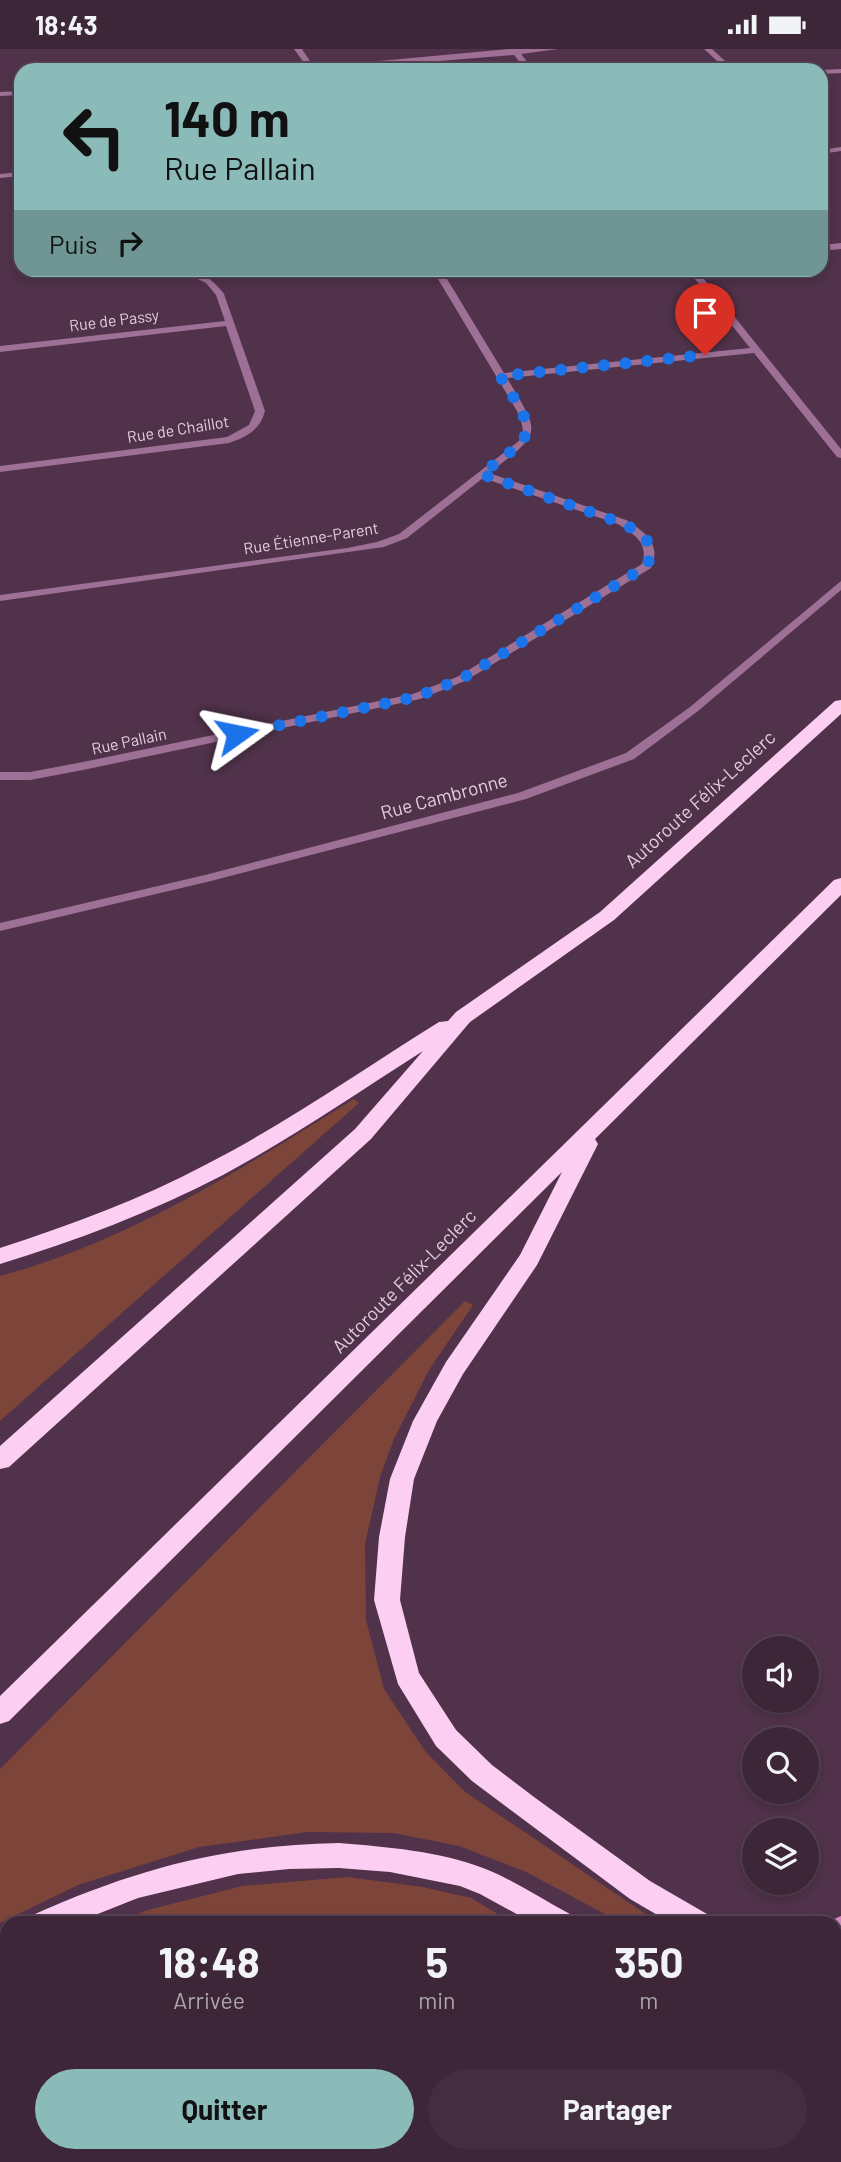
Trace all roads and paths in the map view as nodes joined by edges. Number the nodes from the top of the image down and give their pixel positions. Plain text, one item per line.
1 (554, 49) edge
2 (708, 49) edge
3 (514, 51) edge
4 (386, 63) edge
5 (723, 63) edge
6 (199, 277) edge
7 (441, 277) edge
8 (698, 277) edge
9 (231, 323) junction
10 (0, 349) edge
11 (756, 349) junction
12 (500, 376) junction
13 (841, 455) edge
14 (0, 469) edge
15 (481, 474) junction
16 (841, 585) edge
17 (0, 598) edge
18 (841, 705) edge
19 (0, 775) edge
20 (841, 884) edge
21 (0, 927) edge
22 (463, 1017) junction
23 (595, 1127) junction
24 (0, 1256) edge
25 (0, 1460) edge
26 (0, 1713) edge
27 (63, 1916) edge
28 (547, 1916) edge
29 (685, 1916) edge

1 - 3 street
2 - 5 street
3 - 4 street
6 - 9 street, Rue de Chaillot
7 - 12 street, Rue Étienne-Parent
8 - 11 street
9 - 10 street, Rue de Passy
9 - 14 street, Rue de Chaillot
11 - 12 street
11 - 13 street
12 - 15 street, Rue Étienne-Parent
15 - 17 street, Rue Étienne-Parent
15 - 19 street, Rue Pallain
16 - 21 street, Rue Cambronne
18 - 22 highway, Autoroute Félix-Leclerc
20 - 23 highway, Autoroute Félix-Leclerc
22 - 24 highway
22 - 25 highway, Autoroute Félix-Leclerc
23 - 26 highway, Autoroute Félix-Leclerc
23 - 29 highway
27 - 28 highway

